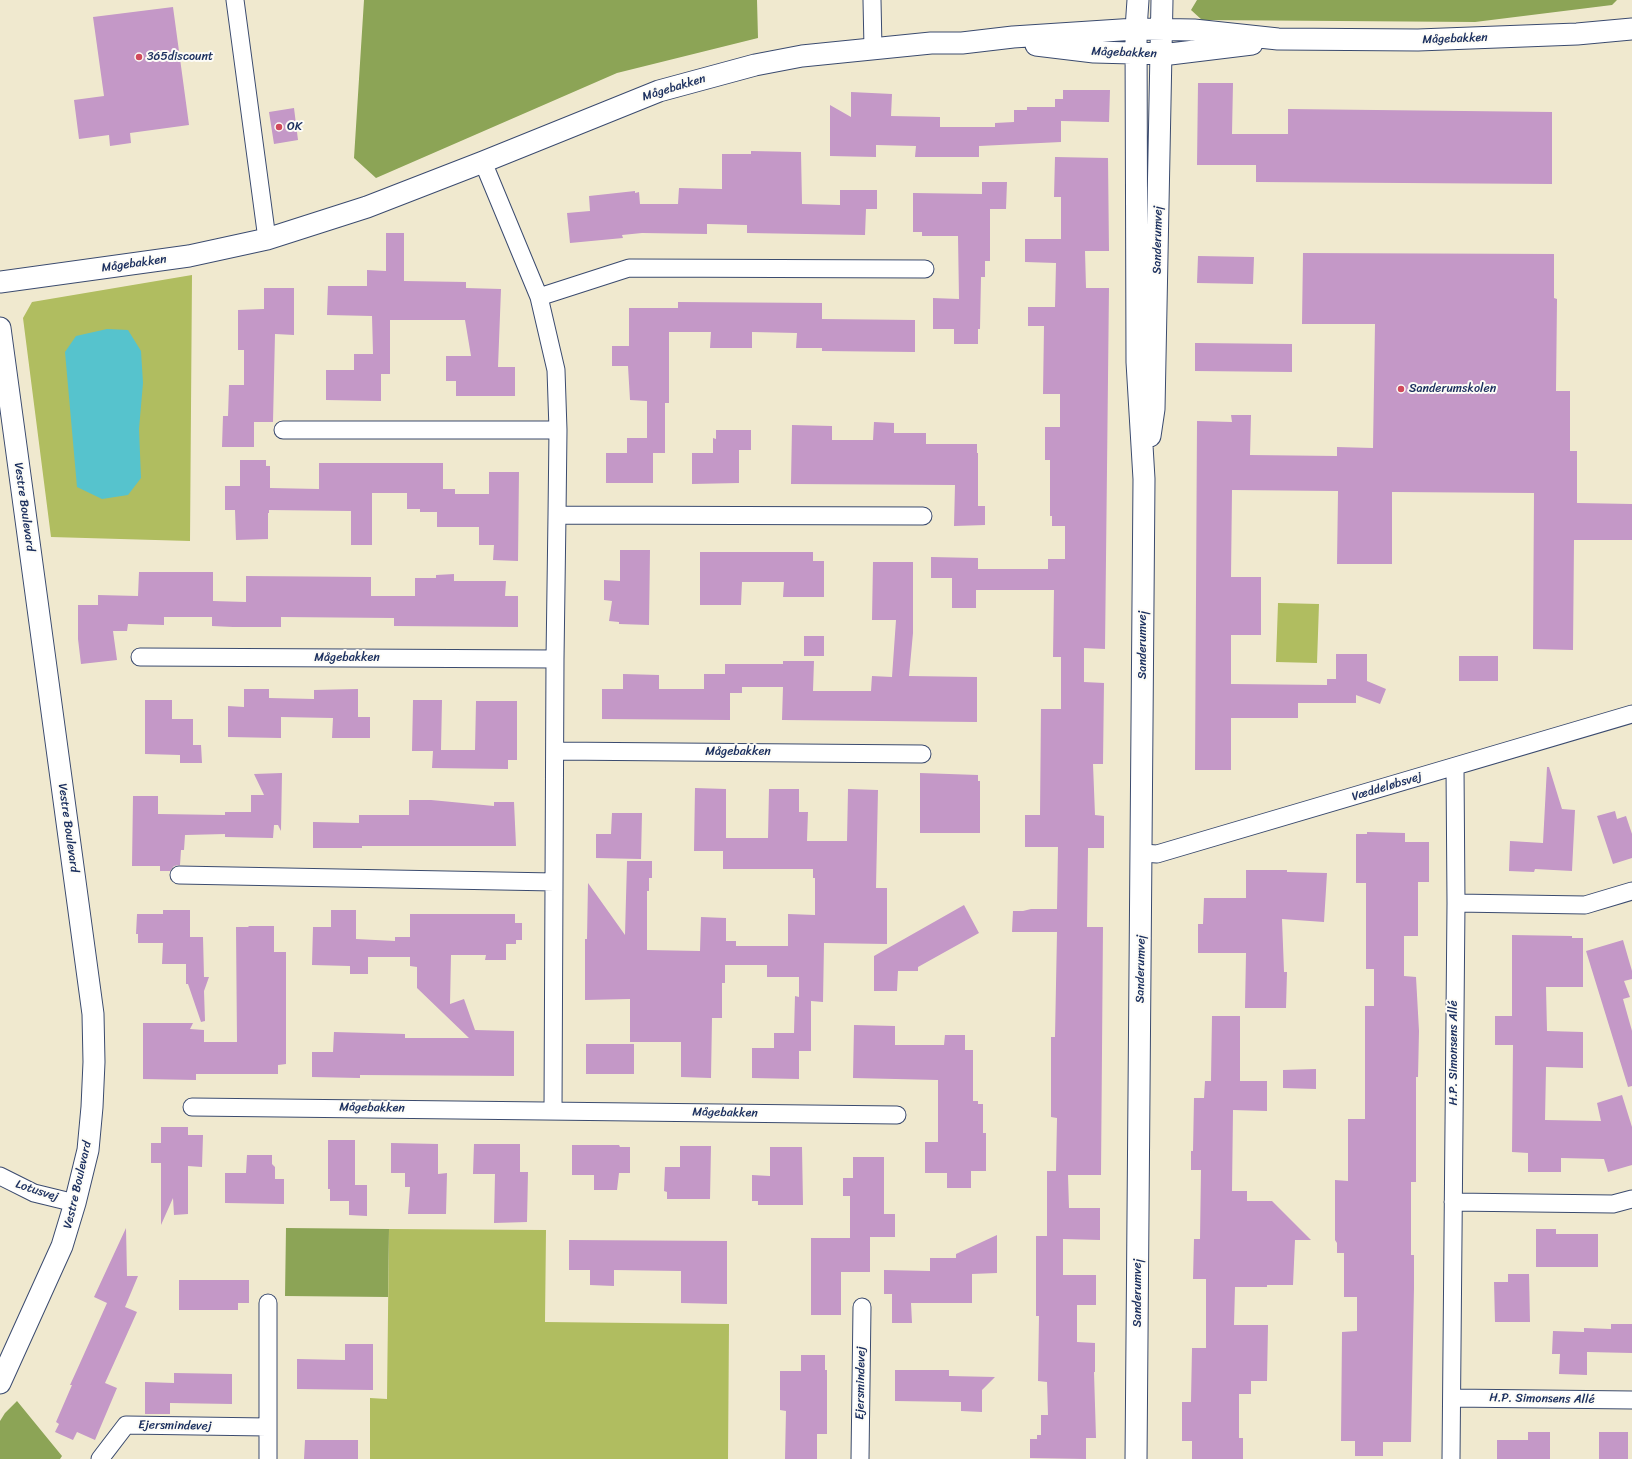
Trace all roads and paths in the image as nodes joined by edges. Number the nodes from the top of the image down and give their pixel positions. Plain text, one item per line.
1 (235, 0) edge
2 (872, 0) edge
3 (1138, 0) edge
4 (1162, 0) edge
5 (1136, 29) junction
6 (1632, 29) edge
7 (1162, 30) junction
8 (994, 40) junction
9 (1278, 40) junction
10 (873, 48) junction
11 (1136, 54) junction
12 (1162, 54) junction
13 (483, 162) junction
14 (267, 239) junction
15 (925, 268) dead end
16 (0, 282) edge
17 (539, 297) junction
18 (0, 328) edge
19 (283, 430) dead end
20 (558, 430) junction
21 (1144, 478) junction
22 (557, 515) junction
23 (923, 516) dead end
24 (140, 657) dead end
25 (555, 659) junction
26 (1632, 714) edge
27 (555, 751) junction
28 (922, 754) dead end
29 (1455, 767) junction
30 (1142, 854) junction
31 (179, 875) dead end
32 (554, 882) junction
33 (1632, 891) edge
34 (1456, 903) junction
35 (192, 1107) dead end
36 (553, 1110) junction
37 (897, 1115) dead end
38 (0, 1176) edge
39 (1632, 1199) edge
40 (1453, 1202) junction
41 (75, 1203) junction
42 (268, 1302) dead end
43 (862, 1307) dead end
44 (29, 1321) junction
45 (0, 1353) edge
46 (0, 1384) edge
47 (1452, 1398) junction
48 (1632, 1400) edge
49 (267, 1427) junction
50 (100, 1459) edge
51 (268, 1459) edge
52 (860, 1459) edge
53 (1136, 1459) edge
54 (1451, 1459) edge

1 - 14 street
2 - 10 street
3 - 5 street, Sanderumvej
4 - 7 street, Sanderumvej
5 - 7 street, Mågebakken
5 - 8 street, Mågebakken
5 - 11 street, Sanderumvej
6 - 9 street, Mågebakken
7 - 9 street, Mågebakken
7 - 12 street, Sanderumvej
8 - 10 street, Mågebakken
8 - 11 street, Mågebakken
9 - 12 street, Mågebakken
10 - 13 street, Mågebakken
11 - 12 street, Mågebakken
11 - 21 street, Sanderumvej
12 - 21 street, Sanderumvej
13 - 14 street, Mågebakken
13 - 17 street
14 - 16 street, Mågebakken
15 - 17 street
17 - 20 street
18 - 41 street, Vestre Boulevard
19 - 20 street
20 - 22 street
21 - 30 street, Sanderumvej
22 - 23 street
22 - 25 street
24 - 25 street, Mågebakken
25 - 27 street
26 - 29 street, Væddeløbsvej
27 - 28 street, Mågebakken
27 - 32 street
29 - 30 street, Væddeløbsvej
29 - 34 street, H.P. Simonsens Allé
30 - 53 street, Sanderumvej
31 - 32 street
32 - 36 street
33 - 34 street
34 - 40 street, H.P. Simonsens Allé
35 - 36 street, Mågebakken
36 - 37 street, Mågebakken
38 - 41 street, Lotusvej
39 - 40 street
40 - 47 street, H.P. Simonsens Allé
41 - 44 street, Vestre Boulevard
42 - 49 street
43 - 52 street, Ejersmindevej
44 - 45 street, Vestre Boulevard
44 - 46 street, Vestre Boulevard
47 - 48 street, H.P. Simonsens Allé
47 - 54 street, H.P. Simonsens Allé
49 - 50 street, Ejersmindevej
49 - 51 street

